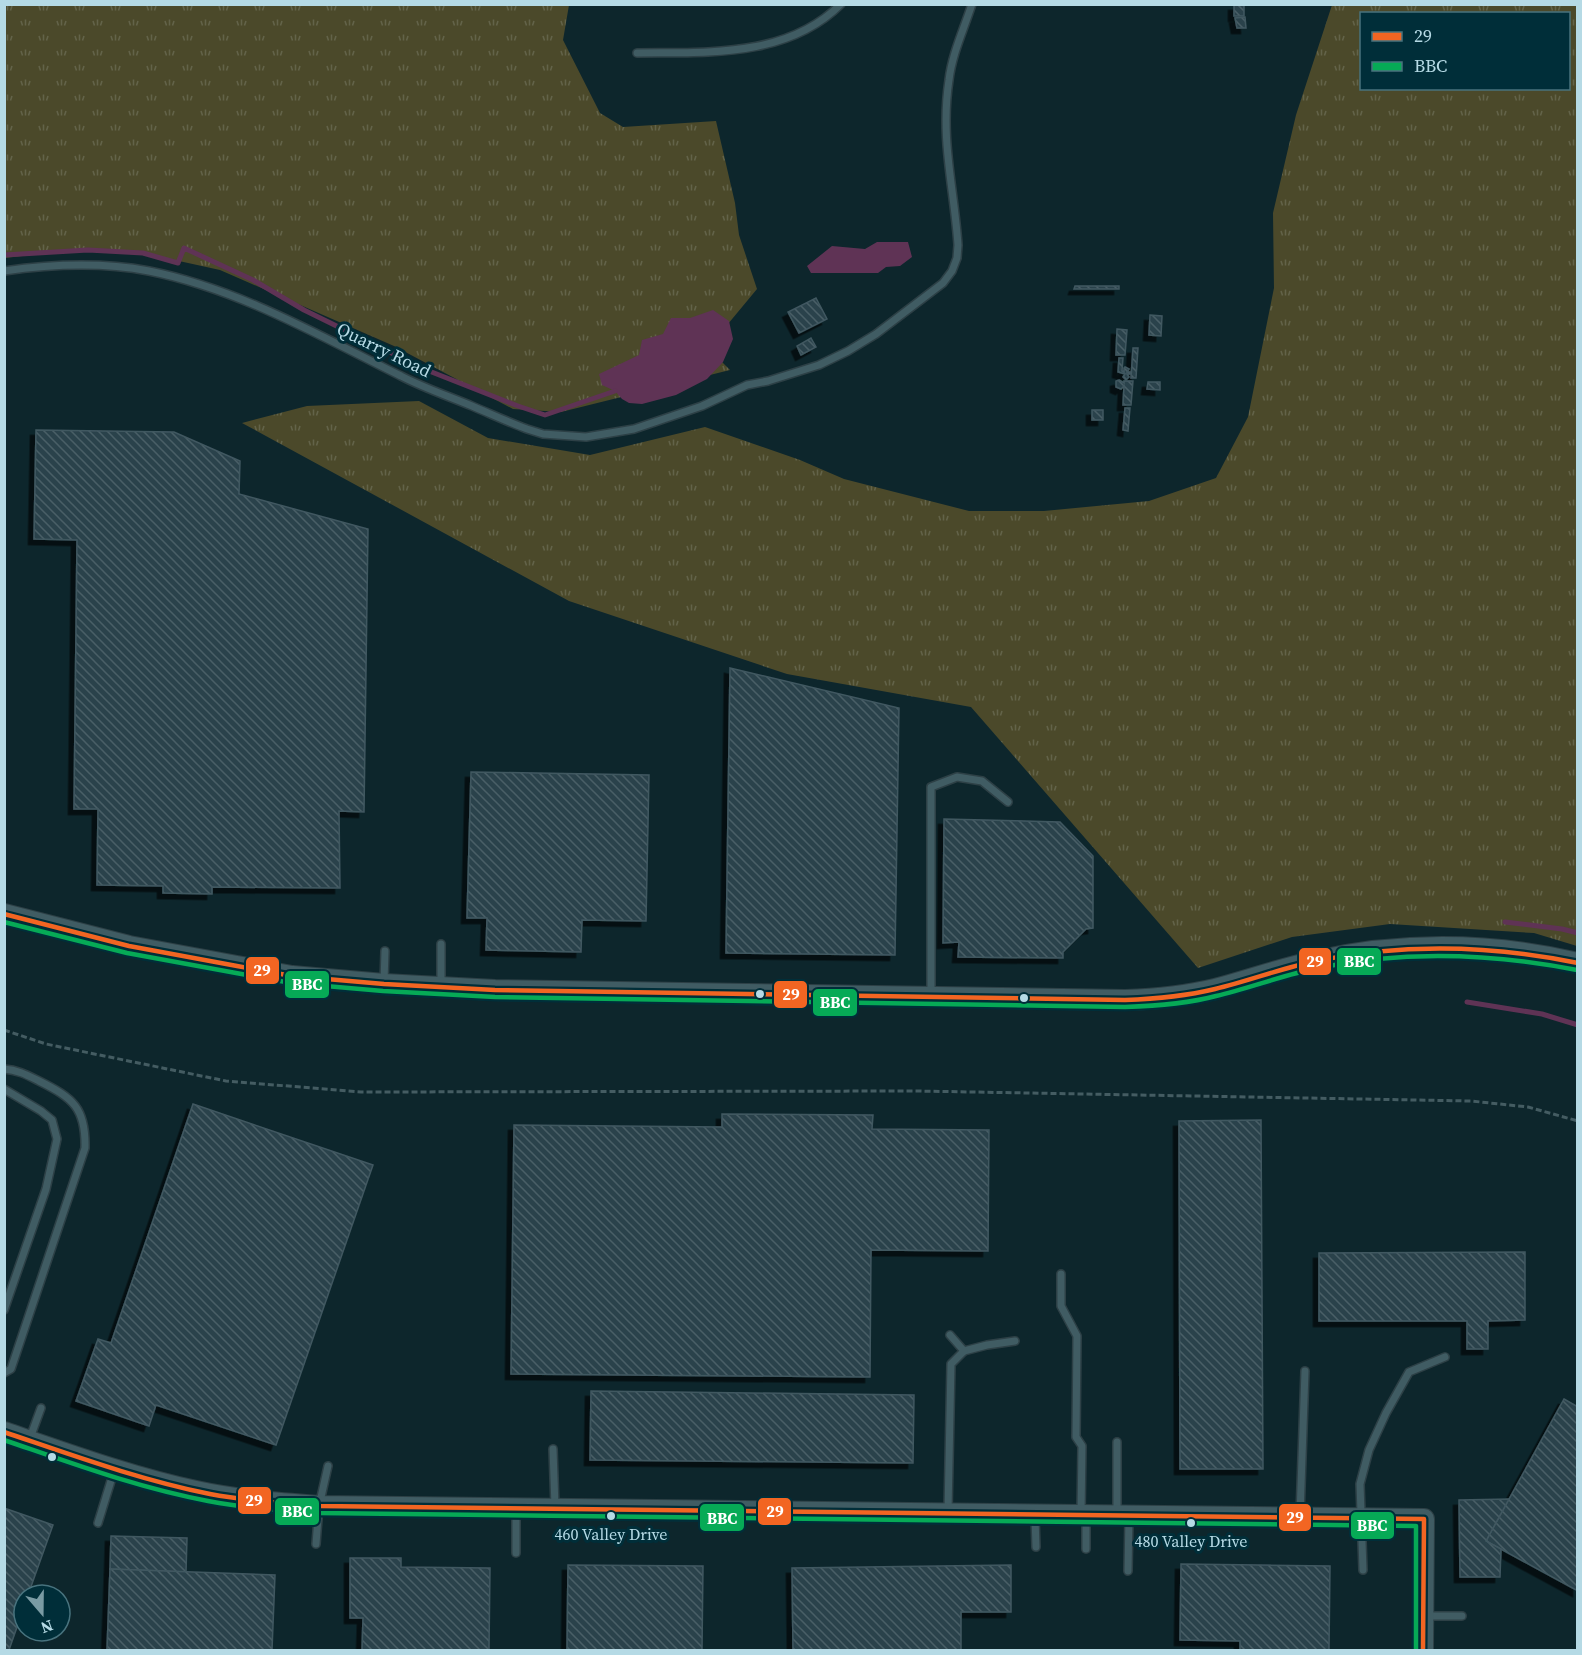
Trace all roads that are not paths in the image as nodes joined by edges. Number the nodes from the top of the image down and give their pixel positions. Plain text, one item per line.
1 (840, 4) edge
2 (972, 4) edge
3 (637, 53) dead end
4 (4, 271) edge
5 (1008, 802) dead end
6 (4, 914) edge
7 (441, 944) dead end
8 (385, 951) dead end
9 (1578, 963) edge
10 (384, 984) junction
11 (441, 988) junction
12 (931, 997) junction
13 (4, 1069) edge
14 (4, 1089) edge
15 (1061, 1274) dead end
16 (4, 1310) edge
17 (950, 1335) dead end
18 (1015, 1341) dead end
19 (964, 1351) junction
20 (1445, 1357) dead end
21 (1305, 1371) dead end
22 (4, 1373) edge
23 (41, 1408) dead end
24 (4, 1432) edge
25 (29, 1441) junction
26 (1117, 1442) dead end
27 (553, 1449) dead end
28 (328, 1466) dead end
29 (114, 1470) junction
30 (319, 1506) junction
31 (516, 1509) junction
32 (555, 1509) junction
33 (948, 1514) junction
34 (1035, 1515) junction
35 (1084, 1515) junction
36 (1123, 1516) junction
37 (1300, 1518) junction
38 (1360, 1518) junction
39 (98, 1522) dead end
40 (316, 1544) dead end
41 (1036, 1547) dead end
42 (1086, 1549) dead end
43 (516, 1553) dead end
44 (1363, 1570) dead end
45 (1128, 1571) dead end
46 (1423, 1616) junction
47 (1462, 1616) dead end
48 (1423, 1650) edge

1 - 3 lane
2 - 4 lane, Quarry Road
5 - 12 lane
6 - 10 street
7 - 11 lane
8 - 10 lane
9 - 12 street
10 - 11 street
11 - 12 street
13 - 22 lane
14 - 16 lane
15 - 35 lane
17 - 19 lane
18 - 19 lane
19 - 33 lane
20 - 38 lane
21 - 37 lane
23 - 25 lane
24 - 25 street
25 - 29 street
26 - 36 lane
27 - 32 lane
28 - 30 lane
29 - 30 street
29 - 39 lane
30 - 31 street
30 - 40 lane
31 - 32 street
31 - 43 lane
32 - 33 street
33 - 34 street
34 - 35 street
34 - 41 lane
35 - 36 street
35 - 42 lane
36 - 37 street
36 - 45 lane
37 - 38 street
38 - 44 lane
38 - 46 street
46 - 47 lane
46 - 48 street

